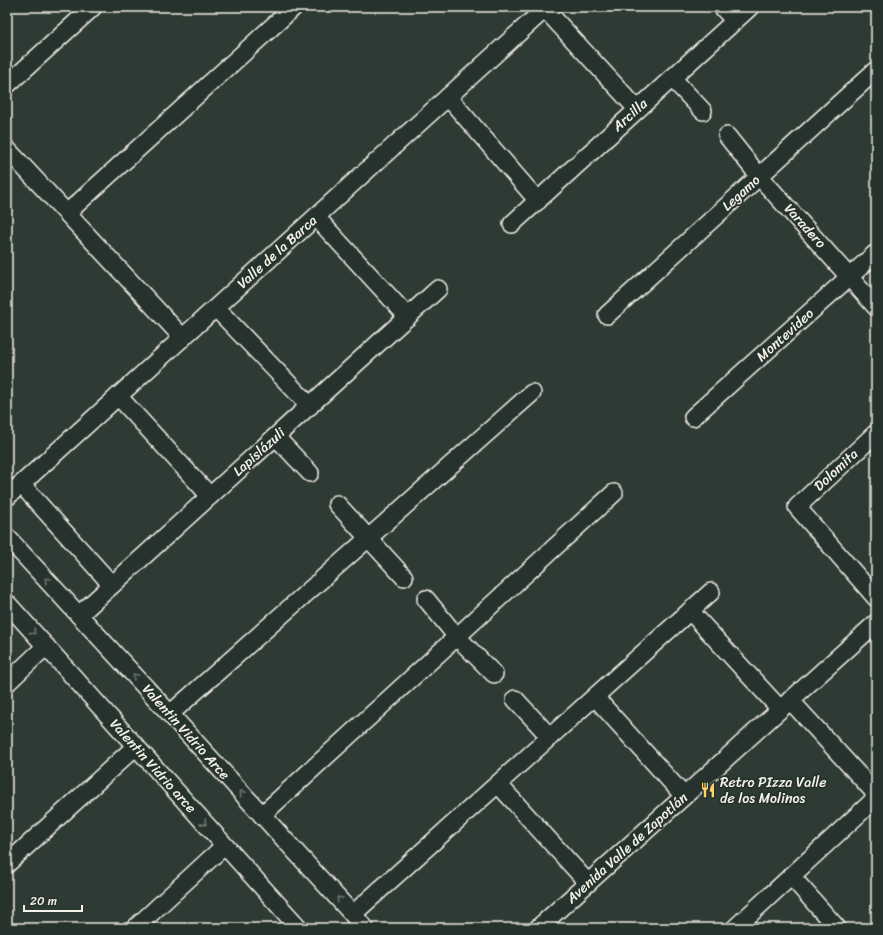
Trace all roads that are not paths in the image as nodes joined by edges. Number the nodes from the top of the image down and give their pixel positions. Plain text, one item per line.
1 (93, 7) edge
2 (294, 7) edge
3 (722, 7) edge
4 (750, 7) edge
5 (546, 8) edge
6 (735, 21) junction
7 (876, 70) edge
8 (672, 78) junction
9 (7, 86) edge
10 (448, 97) junction
11 (637, 109) junction
12 (703, 111) dead end
13 (727, 136) dead end
14 (7, 149) edge
15 (759, 176) junction
16 (538, 201) junction
17 (67, 213) junction
18 (316, 217) junction
19 (512, 224) dead end
20 (876, 253) edge
21 (850, 276) junction
22 (438, 289) dead end
23 (876, 307) edge
24 (216, 308) junction
25 (607, 315) dead end
26 (408, 317) junction
27 (183, 338) junction
28 (532, 393) dead end
29 (118, 396) junction
30 (310, 406) junction
31 (693, 417) dead end
32 (876, 433) edge
33 (276, 437) junction
34 (310, 473) dead end
35 (22, 484) junction
36 (614, 493) dead end
37 (210, 496) junction
38 (7, 497) edge
39 (337, 504) dead end
40 (7, 537) edge
41 (368, 538) junction
42 (404, 577) dead end
43 (112, 585) junction
44 (711, 592) dead end
45 (876, 598) edge
46 (426, 599) dead end
47 (7, 603) edge
48 (690, 611) junction
49 (79, 615) junction
50 (876, 623) edge
51 (457, 637) junction
52 (46, 646) junction
53 (494, 674) dead end
54 (7, 683) edge
55 (595, 697) junction
56 (515, 699) dead end
57 (785, 705) junction
58 (170, 714) junction
59 (550, 737) junction
60 (136, 746) junction
61 (498, 784) junction
62 (876, 794) edge
63 (684, 796) junction
64 (876, 798) edge
65 (262, 816) junction
66 (224, 846) junction
67 (7, 864) edge
68 (791, 876) junction
69 (588, 883) junction
70 (353, 914) junction
71 (135, 928) edge
72 (299, 928) edge
73 (365, 928) edge
74 (538, 928) edge
75 (734, 928) edge
76 (836, 928) edge

1 - 9 street
2 - 17 street
3 - 6 street
4 - 6 street, Arcilla
5 - 10 street, Valle de la Barca
5 - 11 street
6 - 8 street, Arcilla
7 - 15 street, Legamo
8 - 11 street, Arcilla
8 - 12 street
10 - 16 street
10 - 18 street, Valle de la Barca
11 - 16 street, Arcilla
13 - 15 street, Varadero
14 - 17 street
15 - 21 street, Varadero
15 - 25 street, Legamo
16 - 19 street, Arcilla
17 - 27 street
18 - 24 street, Valle de la Barca
18 - 26 street
20 - 21 street, Montevideo
21 - 23 street, Varadero
21 - 31 street, Montevideo
22 - 26 street, Lapislázuli
24 - 27 street, Valle de la Barca
24 - 30 street
26 - 30 street, Lapislázuli
27 - 29 street, Valle de la Barca
28 - 41 street
29 - 35 street, Valle de la Barca
29 - 37 street
30 - 33 street, Lapislázuli
32 - 45 street, Dolomita
33 - 34 street
33 - 37 street, Lapislázuli
35 - 38 street, Valle de la Barca
35 - 43 street
36 - 51 street
37 - 43 street, Lapislázuli
39 - 41 street
49 -> 40 street, Valentin Vidrio Arce
41 - 42 street
41 - 58 street
43 - 49 street, Lapislázuli
44 - 48 street
46 - 51 street
47 -> 52 street, Valentin Vidrio arce
48 - 55 street
48 - 57 street
58 -> 49 street, Valentin Vidrio Arce
50 - 57 street, Avenida Valle de Zapotlán
51 - 53 street
51 - 65 street
52 - 54 street
52 - 60 street, Valentin Vidrio arce
55 - 59 street
55 - 63 street
56 - 59 street
57 - 62 street
57 - 63 street, Avenida Valle de Zapotlán
65 -> 58 street, Valentin Vidrio Arce
59 - 61 street
60 -> 66 street, Valentin Vidrio arce
60 - 67 street
61 - 69 street
61 - 70 street
63 - 69 street, Avenida Valle de Zapotlán
64 - 68 street
70 -> 65 street, Valentin Vidrio Arce
66 - 71 street
66 - 72 street, Valentin Vidrio arce
68 - 75 street
68 - 76 street
69 - 74 street, Avenida Valle de Zapotlán
70 - 73 street, Valentin Vidrio Arce

